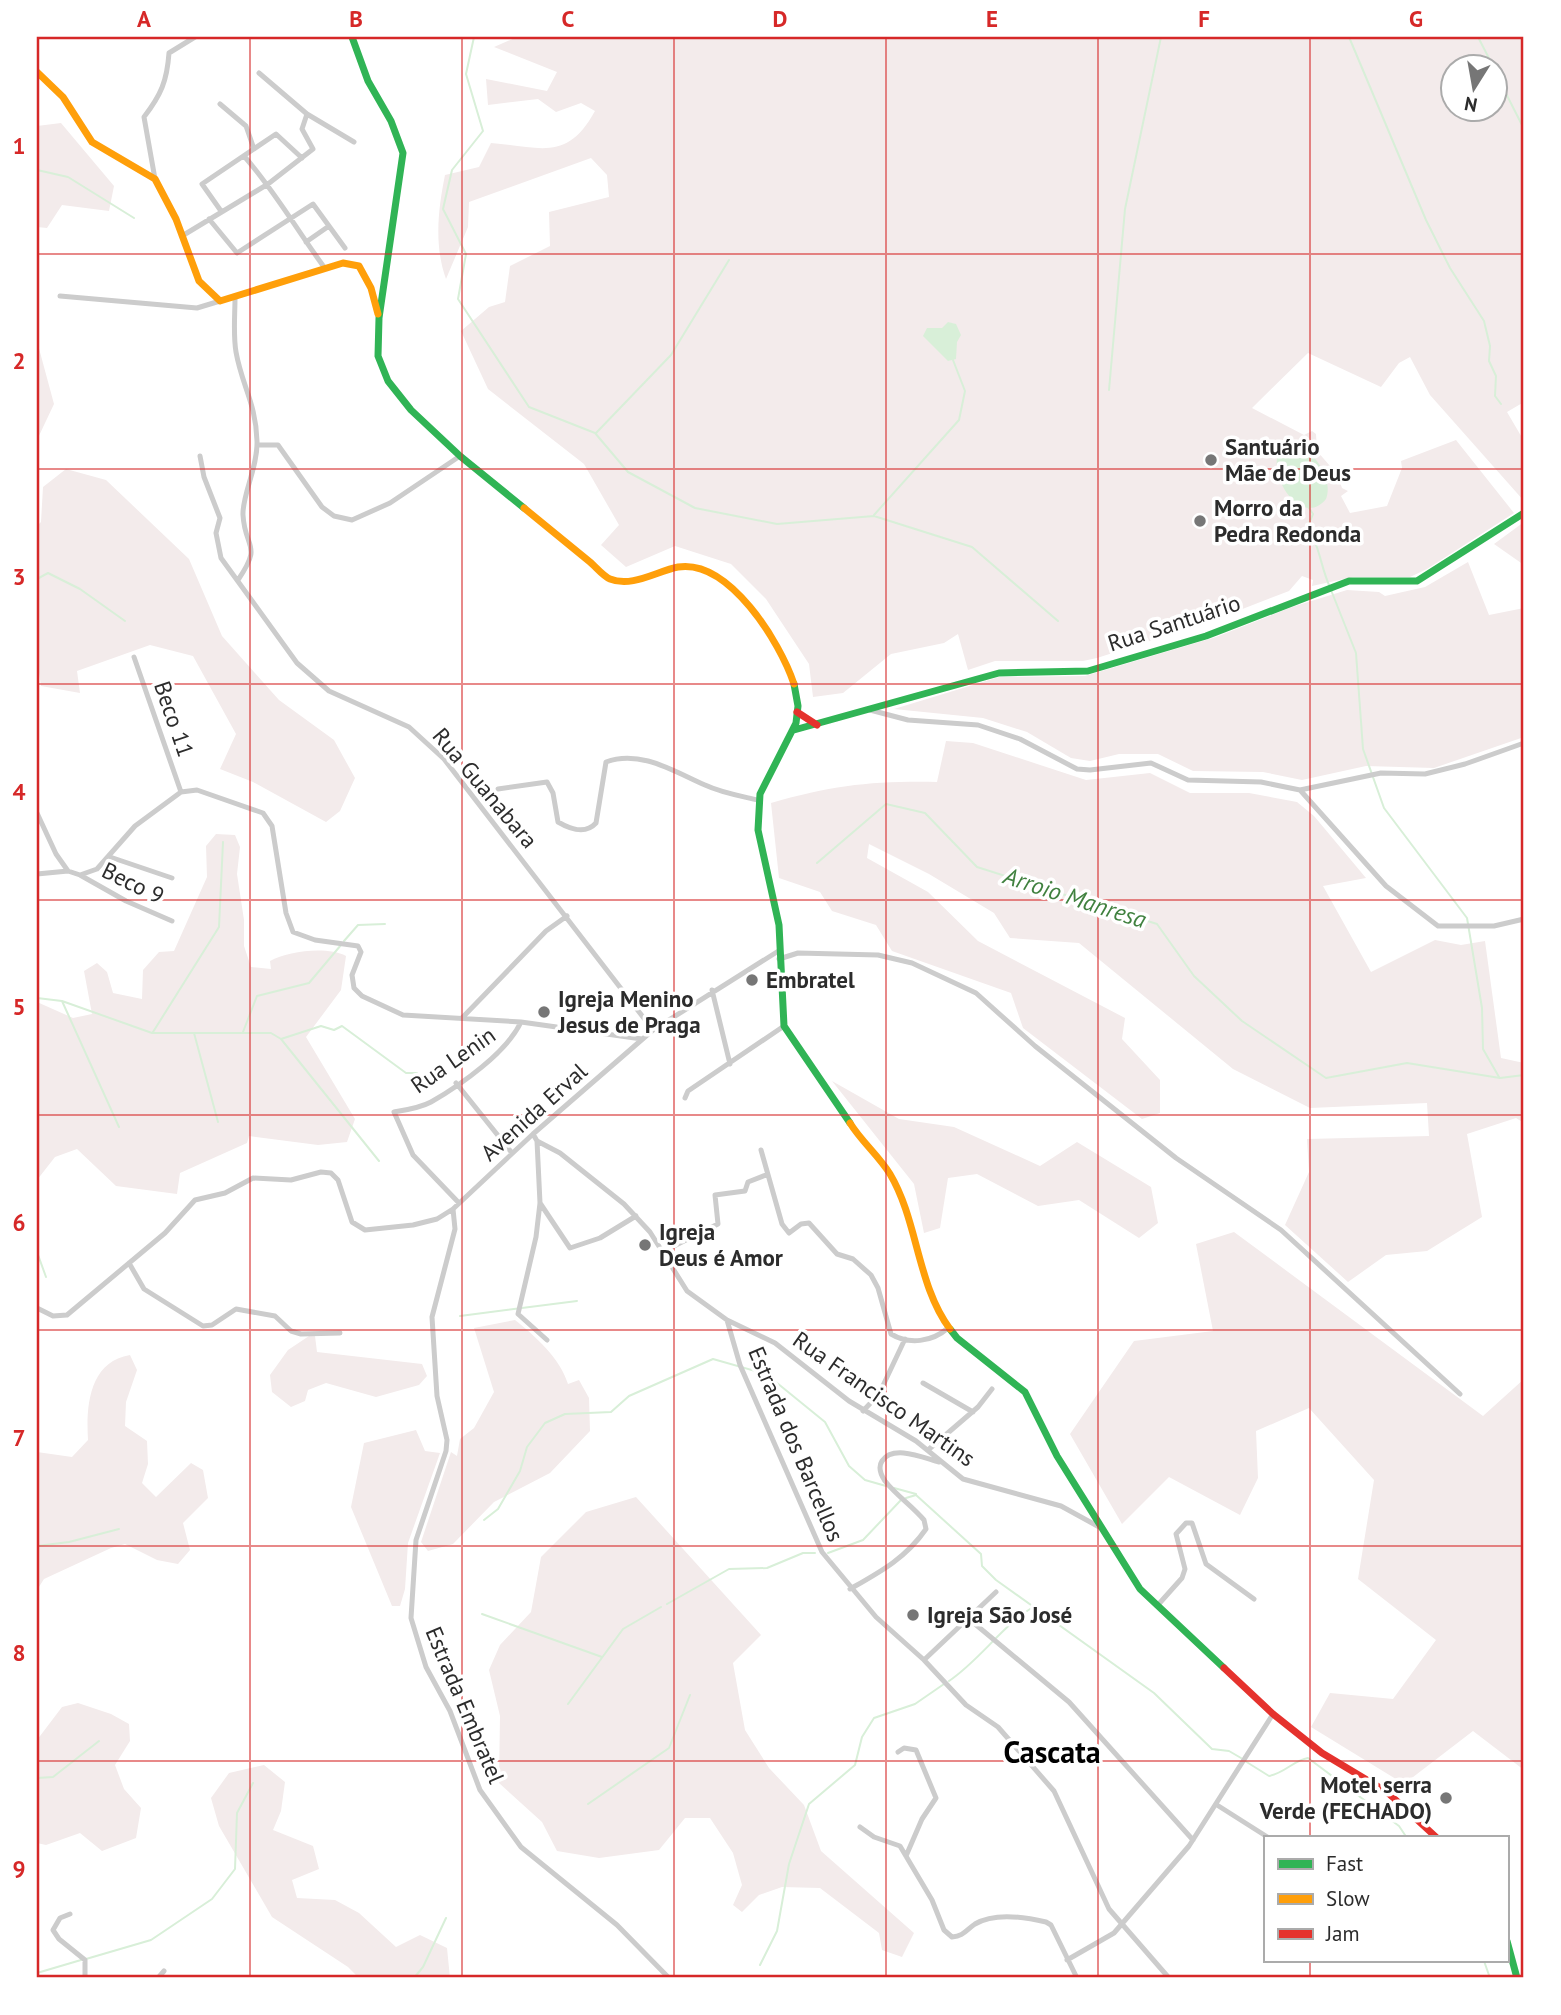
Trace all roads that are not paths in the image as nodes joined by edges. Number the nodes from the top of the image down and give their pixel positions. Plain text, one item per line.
1 (195, 37) edge
2 (352, 37) edge
3 (37, 72) edge
4 (259, 73) dead end
5 (220, 104) dead end
6 (307, 114) junction
7 (354, 142) dead end
8 (254, 149) junction
9 (244, 156) junction
10 (302, 158) junction
11 (155, 179) junction
12 (268, 184) junction
13 (221, 211) junction
14 (209, 219) junction
15 (289, 219) junction
16 (329, 226) junction
17 (182, 236) junction
18 (306, 242) junction
19 (345, 248) dead end
20 (324, 267) junction
21 (60, 296) dead end
22 (235, 298) junction
23 (220, 300) junction
24 (379, 318) junction
25 (258, 445) junction
26 (200, 456) dead end
27 (460, 456) junction
28 (1524, 513) edge
29 (238, 580) junction
30 (134, 657) dead end
31 (870, 710) junction
32 (797, 712) junction
33 (817, 725) junction
34 (794, 730) junction
35 (1524, 743) edge
36 (498, 789) dead end
37 (1300, 790) junction
38 (181, 792) junction
39 (758, 800) junction
40 (37, 813) edge
41 (110, 857) junction
42 (68, 871) junction
43 (37, 874) edge
44 (80, 875) junction
45 (172, 877) dead end
46 (567, 916) junction
47 (1524, 919) edge
48 (172, 921) dead end
49 (779, 954) junction
50 (712, 990) junction
51 (462, 1018) junction
52 (520, 1022) junction
53 (785, 1026) junction
54 (653, 1030) junction
55 (642, 1039) junction
56 (730, 1064) junction
57 (456, 1083) junction
58 (685, 1097) dead end
59 (533, 1134) junction
60 (537, 1141) junction
61 (761, 1150) dead end
62 (512, 1153) junction
63 (766, 1175) junction
64 (459, 1203) junction
65 (540, 1203) junction
66 (453, 1209) junction
67 (636, 1216) junction
68 (662, 1252) junction
69 (129, 1263) junction
70 (37, 1308) edge
71 (727, 1320) junction
72 (948, 1328) junction
73 (340, 1333) dead end
74 (905, 1339) junction
75 (547, 1340) dead end
76 (923, 1384) dead end
77 (992, 1389) dead end
78 (1460, 1394) dead end
79 (863, 1411) junction
80 (973, 1412) junction
81 (929, 1450) junction
82 (939, 1462) junction
83 (1101, 1529) junction
84 (850, 1589) junction
85 (996, 1592) dead end
86 (1254, 1599) dead end
87 (1157, 1606) junction
88 (969, 1619) junction
89 (924, 1660) junction
90 (1273, 1714) junction
91 (898, 1752) dead end
92 (1217, 1805) junction
93 (860, 1827) dead end
94 (1266, 1836) edge
95 (1435, 1836) edge
96 (1193, 1840) junction
97 (906, 1856) junction
98 (70, 1914) dead end
99 (1120, 1924) junction
100 (1508, 1945) edge
101 (1067, 1960) junction
102 (164, 1971) dead end
103 (85, 1978) edge
104 (158, 1978) edge
105 (668, 1978) edge
106 (1077, 1978) edge
107 (1169, 1978) edge
108 (1517, 1978) edge

1 - 11 street
2 - 24 main road
3 - 11 main road
4 - 6 street
5 - 8 street
6 - 7 street
6 - 10 street
8 - 9 street
8 - 10 street
9 - 12 street
9 - 13 street
10 - 12 street
11 - 17 main road
12 - 13 street
12 - 15 street
13 - 14 street
14 - 15 street
14 - 17 street
15 - 16 street
15 - 18 street
16 - 18 street
16 - 19 street
17 - 23 main road
18 - 20 street
20 - 22 main road
20 - 24 main road
21 - 23 street
22 - 23 main road
22 - 25 street
24 - 27 main road
25 - 27 street
25 - 29 street
26 - 29 street, Rua Guanabara
27 - 32 main road
28 - 31 main road, Rua Santuário
29 - 46 street, Rua Guanabara
30 - 38 street, Beco 11
31 - 33 main road, Rua Santuário
31 - 37 street
32 - 33 main road
32 - 34 main road
33 - 34 main road, Rua Santuário
34 - 39 main road
35 - 37 street
36 - 39 street
37 - 47 street
38 - 41 street
38 - 51 street
39 - 49 main road
40 - 42 street
41 - 44 street
41 - 45 street
42 - 43 street
42 - 44 street, Beco 9
44 - 48 street, Beco 9
46 - 51 street
46 - 54 street, Rua Guanabara
49 - 50 street, Avenida Erval
49 - 53 main road
49 - 78 street
50 - 54 street, Avenida Erval
50 - 56 street
51 - 52 street
52 - 55 street
52 - 57 street, Rua Lenin
53 - 56 street
53 - 72 main road
54 - 55 street, Avenida Erval
55 - 59 street, Avenida Erval
56 - 58 street
57 - 62 street
57 - 64 street, Rua Lenin
59 - 60 street
59 - 62 street, Avenida Erval
60 - 65 street
60 - 67 street
61 - 63 street
62 - 64 street, Avenida Erval
63 - 68 street
63 - 74 street
64 - 66 street, Avenida Erval
65 - 67 street
65 - 75 street
66 - 69 street
66 - 105 street, Estrada Embratel
67 - 68 street
68 - 71 street
69 - 70 street
69 - 73 street
71 - 79 street, Rua Francisco Martins
71 - 84 street, Estrada dos Barcellos
72 - 74 street
72 - 83 main road
74 - 79 street
76 - 80 street
77 - 80 street
79 - 81 street, Rua Francisco Martins
80 - 81 street
81 - 82 street, Rua Francisco Martins
82 - 83 street, Rua Francisco Martins
82 - 84 street
83 - 87 main road
84 - 89 street, Estrada dos Barcellos
85 - 88 street
86 - 87 street
87 - 90 main road
88 - 89 street
88 - 96 street
89 - 99 street, Estrada dos Barcellos
90 - 92 street
90 - 95 main road
91 - 97 street
92 - 94 street
92 - 96 street
93 - 97 street
96 - 99 street
97 - 101 street
98 - 103 street
99 - 101 street
99 - 107 street, Estrada dos Barcellos
100 - 108 main road
101 - 106 street
102 - 104 street

